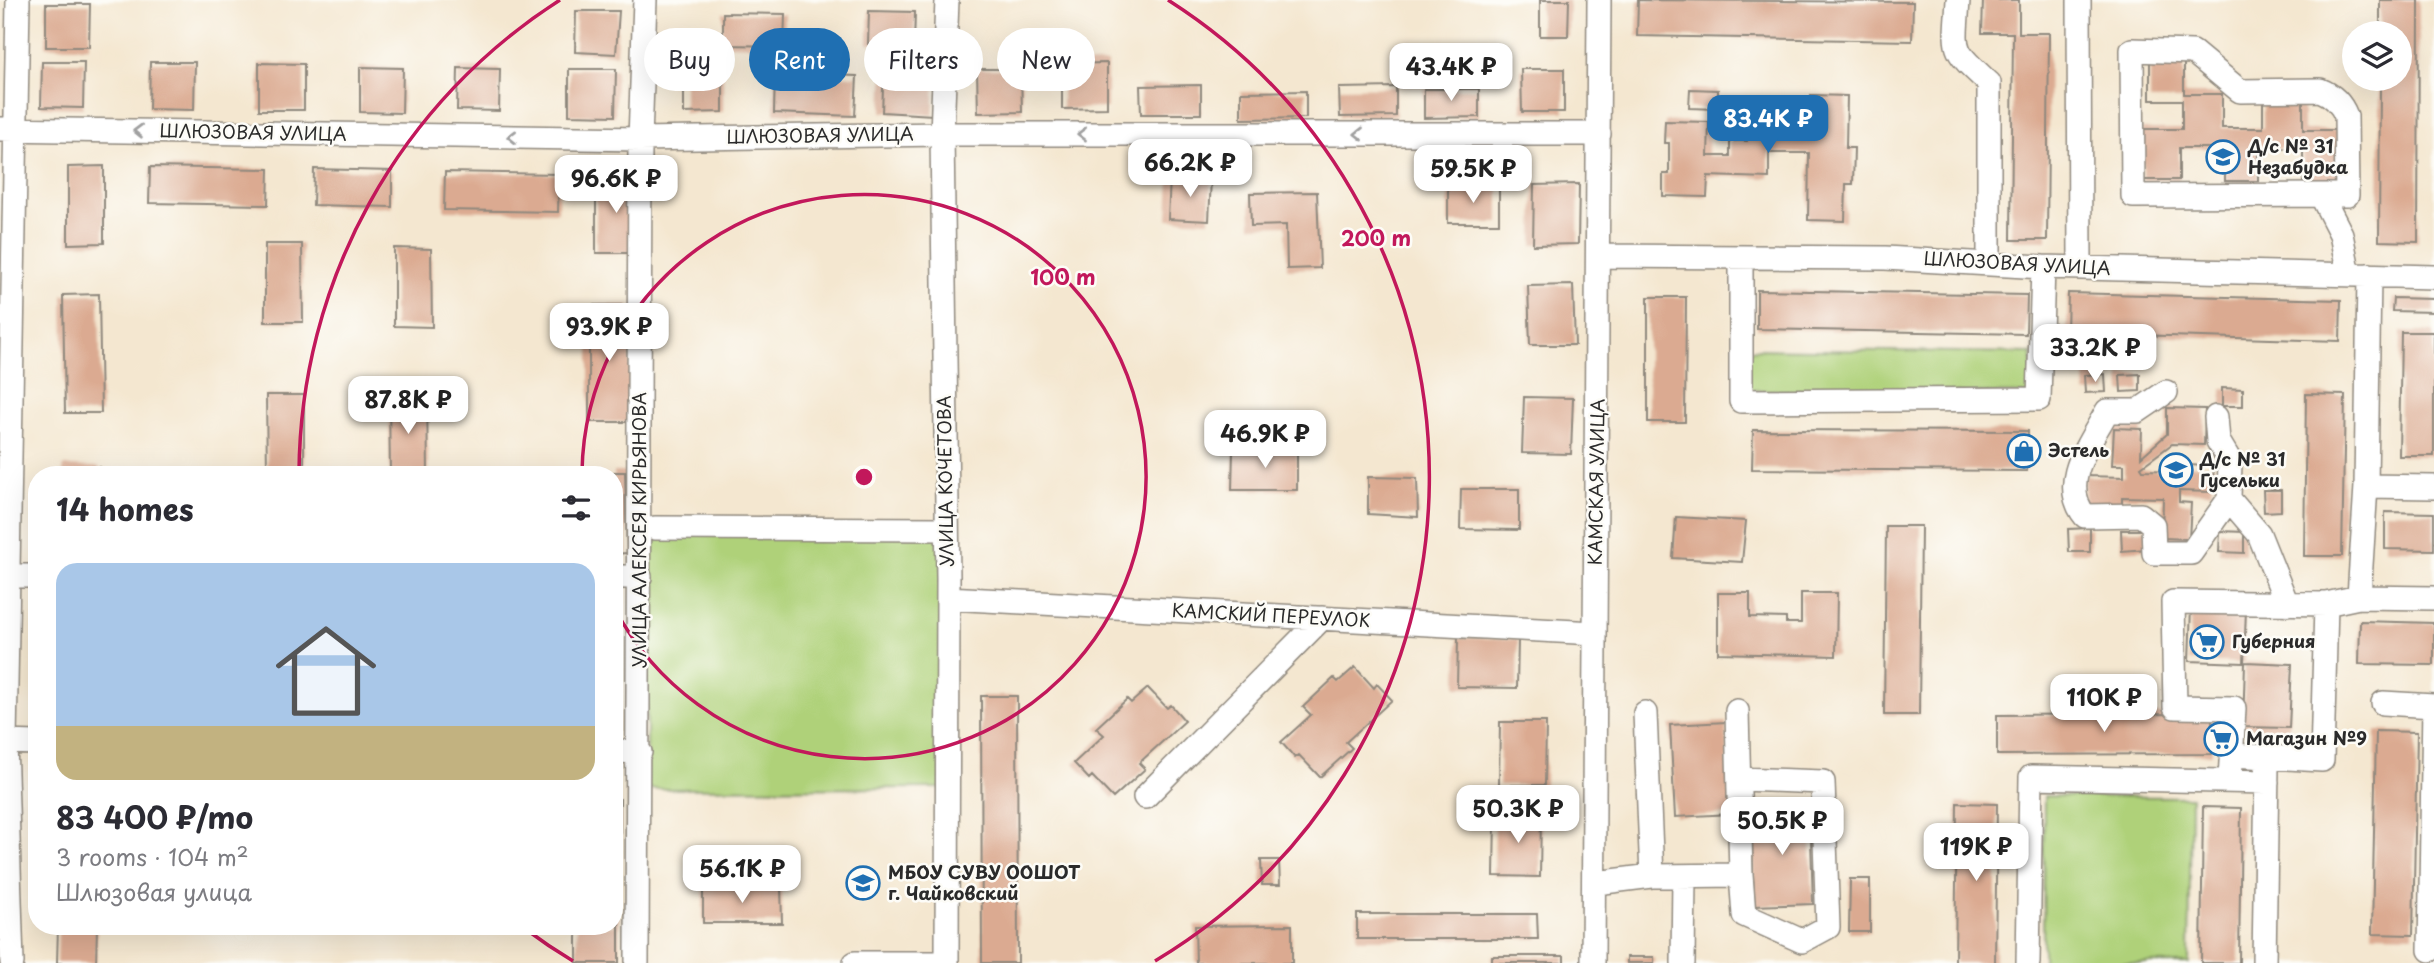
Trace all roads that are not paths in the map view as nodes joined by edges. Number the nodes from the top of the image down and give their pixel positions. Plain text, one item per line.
1 (18, 0) edge
2 (645, 0) edge
3 (947, 0) edge
4 (1600, 0) edge
5 (1958, 0) edge
6 (2079, 0) edge
7 (7, 129) edge
8 (942, 134) junction
9 (1599, 134) junction
10 (640, 139) junction
11 (2321, 195) junction
12 (1599, 256) junction
13 (2434, 256) edge
14 (1741, 257) junction
15 (1989, 264) junction
16 (2043, 267) junction
17 (2080, 267) junction
18 (2359, 275) junction
19 (2434, 277) edge
20 (2166, 392) dead end
21 (2216, 417) dead end
22 (2366, 486) junction
23 (2434, 487) edge
24 (2229, 499) junction
25 (654, 528) dead end
26 (947, 529) junction
27 (8, 576) junction
28 (28, 576) edge
29 (623, 577) edge
30 (640, 577) junction
31 (2359, 597) junction
32 (948, 598) junction
33 (2434, 598) edge
34 (2287, 604) junction
35 (2326, 604) junction
36 (1322, 618) junction
37 (1595, 633) junction
38 (2383, 703) dead end
39 (1737, 711) dead end
40 (1645, 713) dead end
41 (5, 742) junction
42 (28, 743) edge
43 (623, 751) edge
44 (640, 752) junction
45 (2231, 755) junction
46 (2268, 757) junction
47 (1740, 779) junction
48 (2230, 780) junction
49 (2267, 782) junction
50 (1145, 797) dead end
51 (1741, 875) junction
52 (1652, 876) junction
53 (1684, 876) junction
54 (1596, 883) junction
55 (2431, 954) edge
56 (12, 963) edge
57 (637, 963) edge
58 (855, 963) edge
59 (936, 963) edge
60 (947, 963) edge
61 (1593, 963) edge
62 (1683, 963) edge
63 (2028, 963) edge
64 (2264, 963) edge

1 - 7 street
2 - 10 street, УЛИЦА АЛЕКСЕЯ КИРЬЯНОВА
3 - 8 street, УЛИЦА КОЧЕТОВА
4 - 9 street, КАМСКАЯ УЛИЦА
5 - 15 street
6 - 17 street
10 -> 7 street, ШЛЮЗОВАЯ УЛИЦА
7 - 27 street
9 -> 8 street, ШЛЮЗОВАЯ УЛИЦА
8 - 10 street, ШЛЮЗОВАЯ УЛИЦА
8 - 26 street, УЛИЦА КОЧЕТОВА
9 - 12 street, КАМСКАЯ УЛИЦА
10 - 30 street, УЛИЦА АЛЕКСЕЯ КИРЬЯНОВА
11 - 11 street
11 - 18 street
12 - 14 street, ШЛЮЗОВАЯ УЛИЦА
12 - 37 street, КАМСКАЯ УЛИЦА
13 - 19 street
14 - 15 street, ШЛЮЗОВАЯ УЛИЦА
14 - 16 street
15 - 16 street, ШЛЮЗОВАЯ УЛИЦА
16 - 17 street, ШЛЮЗОВАЯ УЛИЦА
17 - 18 street, ШЛЮЗОВАЯ УЛИЦА
18 - 19 street, ШЛЮЗОВАЯ УЛИЦА
18 - 22 street
20 - 24 street
21 - 24 street
22 - 23 street
22 - 31 street
24 - 34 street
25 - 26 street
26 - 32 street, УЛИЦА КОЧЕТОВА
27 - 28 street
27 - 41 street
29 - 30 street
30 - 44 street, УЛИЦА АЛЕКСЕЯ КИРЬЯНОВА
31 - 33 street
31 - 35 street
32 - 36 street, КАМСКИЙ ПЕРЕУЛОК
32 - 60 street, УЛИЦА КОЧЕТОВА
34 - 35 street
34 - 45 street
35 - 46 street
36 - 37 street, КАМСКИЙ ПЕРЕУЛОК
36 - 50 street
37 - 54 street, КАМСКАЯ УЛИЦА
38 - 55 street
39 - 47 street
40 - 52 street
41 - 42 street
41 - 56 street
43 - 44 street
44 - 57 street, УЛИЦА АЛЕКСЕЯ КИРЬЯНОВА
45 - 46 street
45 - 48 street
46 - 49 street
47 - 51 street
47 - 51 street
48 - 49 street
48 - 63 street
49 - 64 street
51 - 53 street
52 - 53 street
52 - 54 street
53 - 62 street
54 - 61 street, КАМСКАЯ УЛИЦА
58 - 59 street

